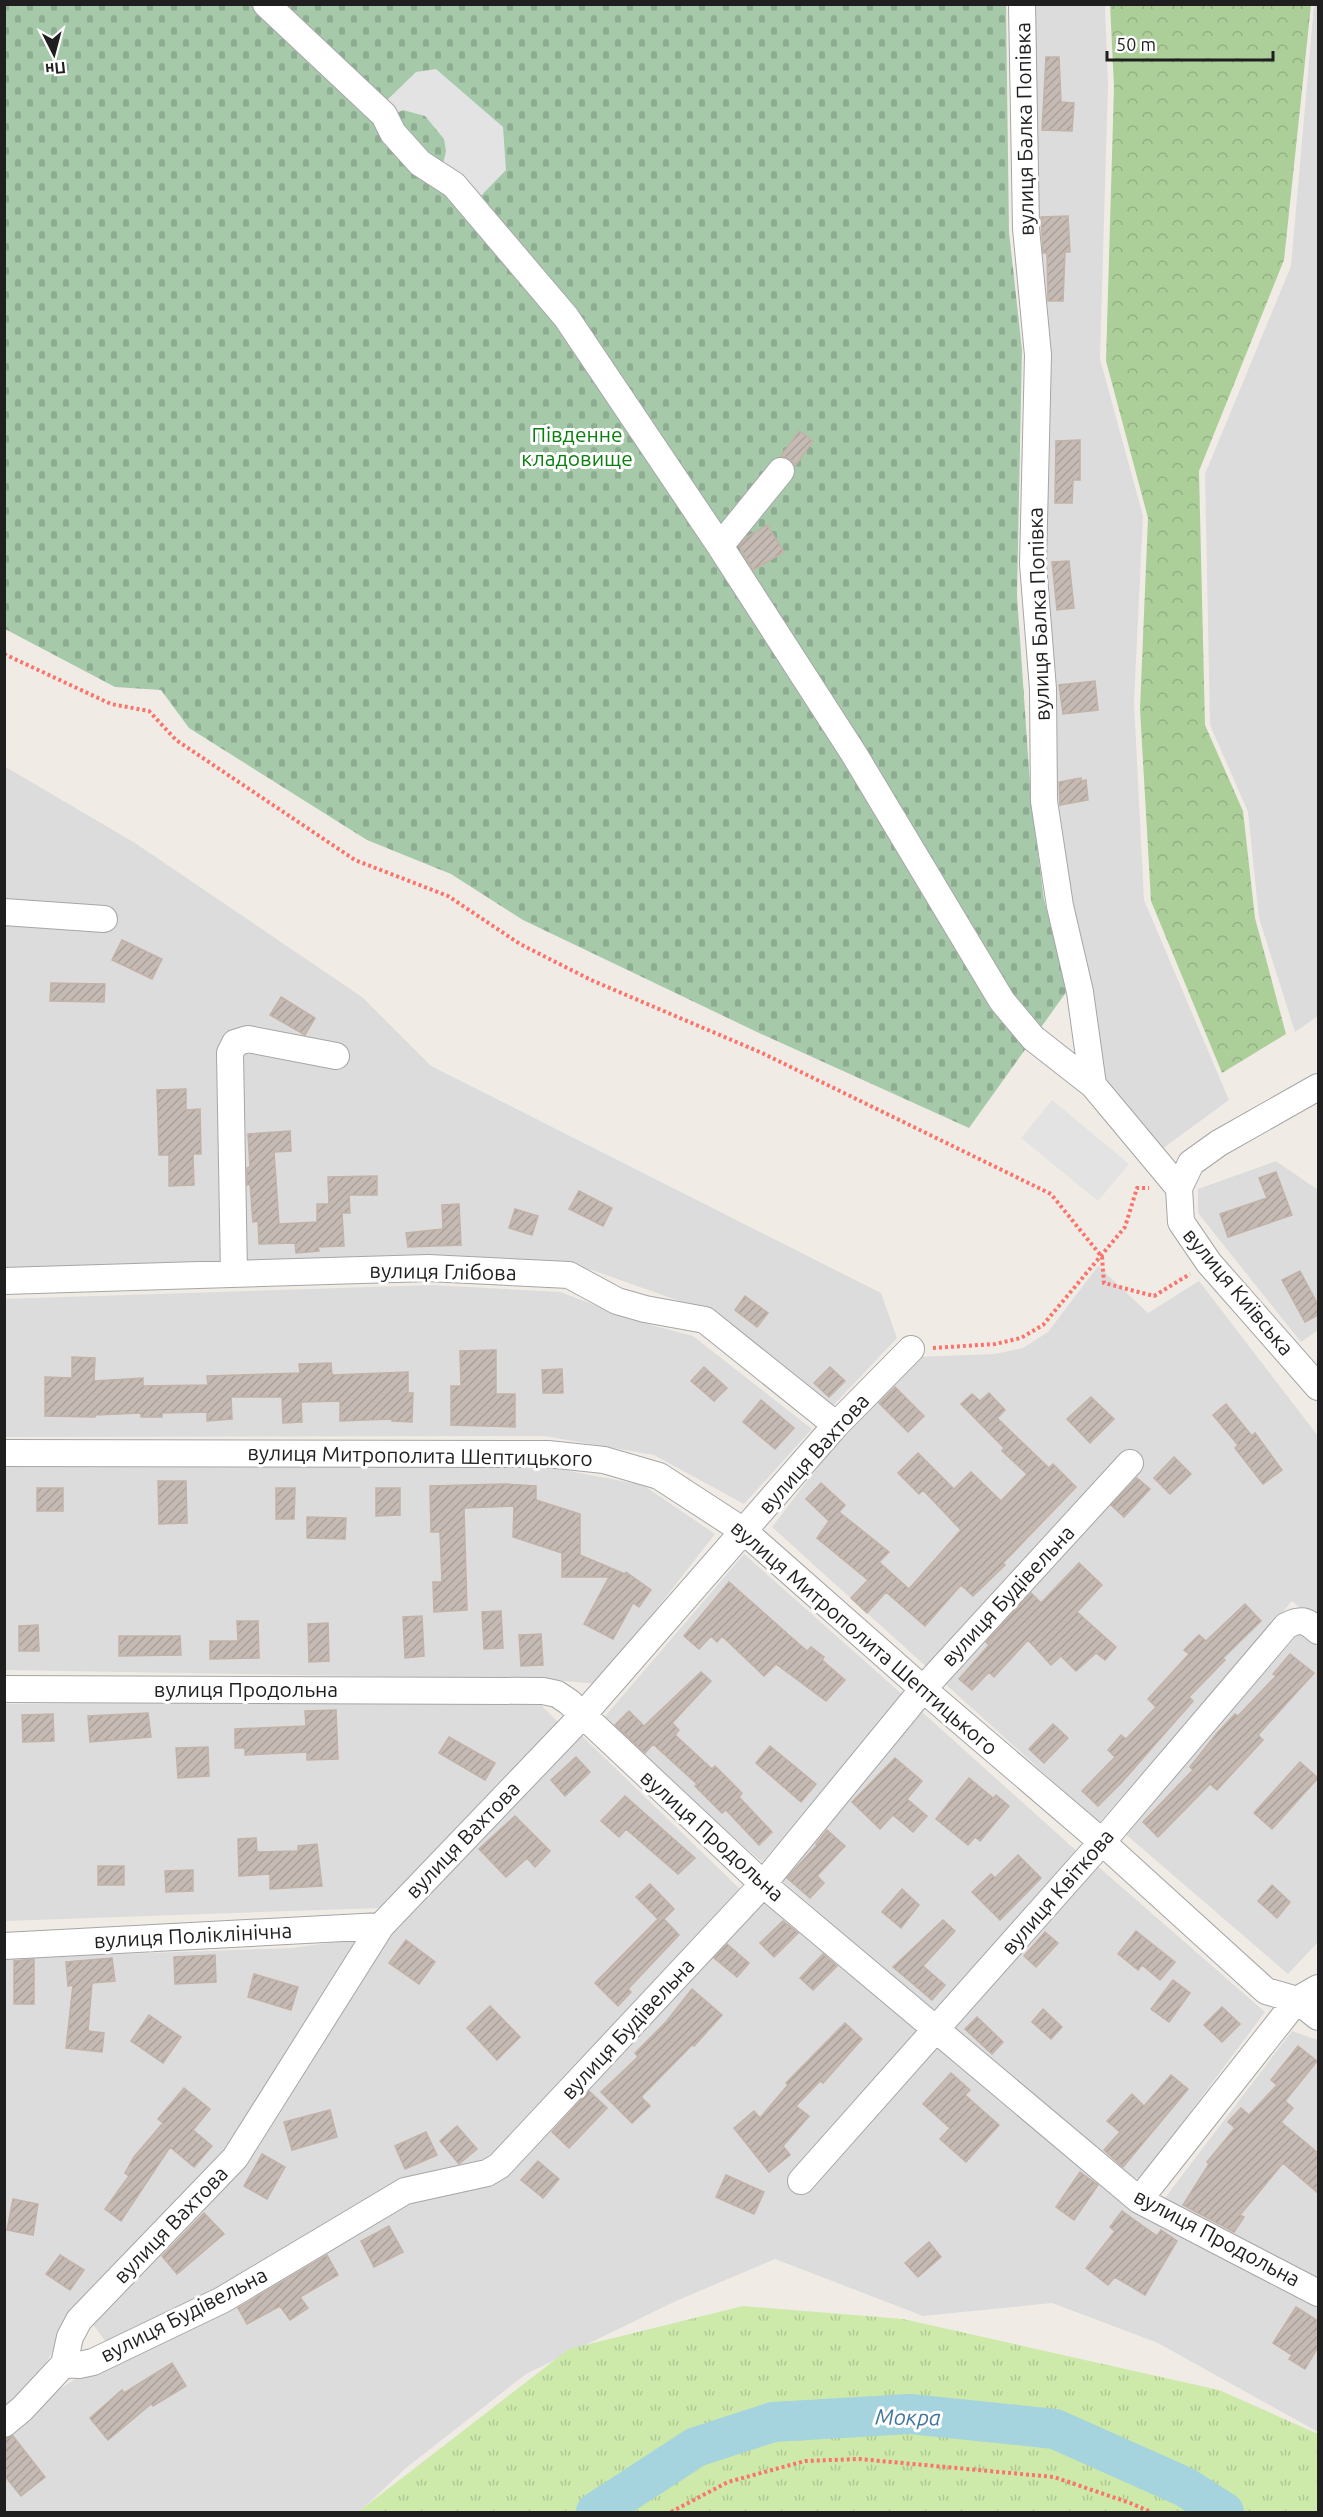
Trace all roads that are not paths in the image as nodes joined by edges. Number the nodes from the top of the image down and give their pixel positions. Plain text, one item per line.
1 (267, 4) edge
2 (1022, 4) edge
3 (781, 471) dead end
4 (720, 546) junction
5 (4, 912) edge
6 (104, 919) dead end
7 (336, 1056) dead end
8 (1093, 1085) junction
9 (1318, 1087) edge
10 (1179, 1188) junction
11 (234, 1274) junction
12 (4, 1281) edge
13 (911, 1349) road end
14 (1318, 1387) edge
15 (836, 1425) junction
16 (4, 1453) edge
17 (1130, 1463) dead end
18 (745, 1532) junction
19 (1318, 1631) edge
20 (4, 1689) edge
21 (923, 1689) junction
22 (582, 1716) junction
23 (1102, 1842) junction
24 (763, 1884) junction
25 (381, 1926) junction
26 (4, 1946) edge
27 (1308, 1994) edge
28 (1318, 2017) edge
29 (936, 2030) junction
30 (801, 2181) dead end
31 (1139, 2200) junction
32 (1318, 2293) edge
33 (64, 2364) junction
34 (4, 2424) edge

1 - 4 street
2 - 8 street, вулиця Балка Попівка
3 - 4 street
4 - 8 street
5 - 6 street
7 - 11 street
8 - 10 street
9 - 10 street
10 - 14 street, вулиця Київська
11 - 12 street, вулиця Глібова
11 - 15 street, вулиця Глібова
13 - 15 street, вулиця Вахтова
15 - 18 street, вулиця Вахтова
16 - 18 street, вулиця Митрополита Шептицького
17 - 21 street, вулиця Будівельна
18 - 21 street, вулиця Митрополита Шептицького
18 - 22 street, вулиця Вахтова
19 - 23 street, вулиця Квіткова
20 - 22 street, вулиця Продольна
21 - 23 street, вулиця Митрополита Шептицького
21 - 24 street, вулиця Будівельна
22 - 24 street, вулиця Продольна
22 - 25 street, вулиця Вахтова
23 - 27 street, вулиця Митрополита Шептицького
23 - 29 street, вулиця Квіткова
24 - 29 street, вулиця Продольна
24 - 33 street, вулиця Будівельна
25 - 26 street, вулиця Поліклінічна
25 - 33 street, вулиця Вахтова
27 - 28 street, вулиця Митрополита Шептицького
27 - 31 street
29 - 30 street, вулиця Квіткова
29 - 31 street, вулиця Продольна
31 - 32 street, вулиця Продольна
33 - 34 street

